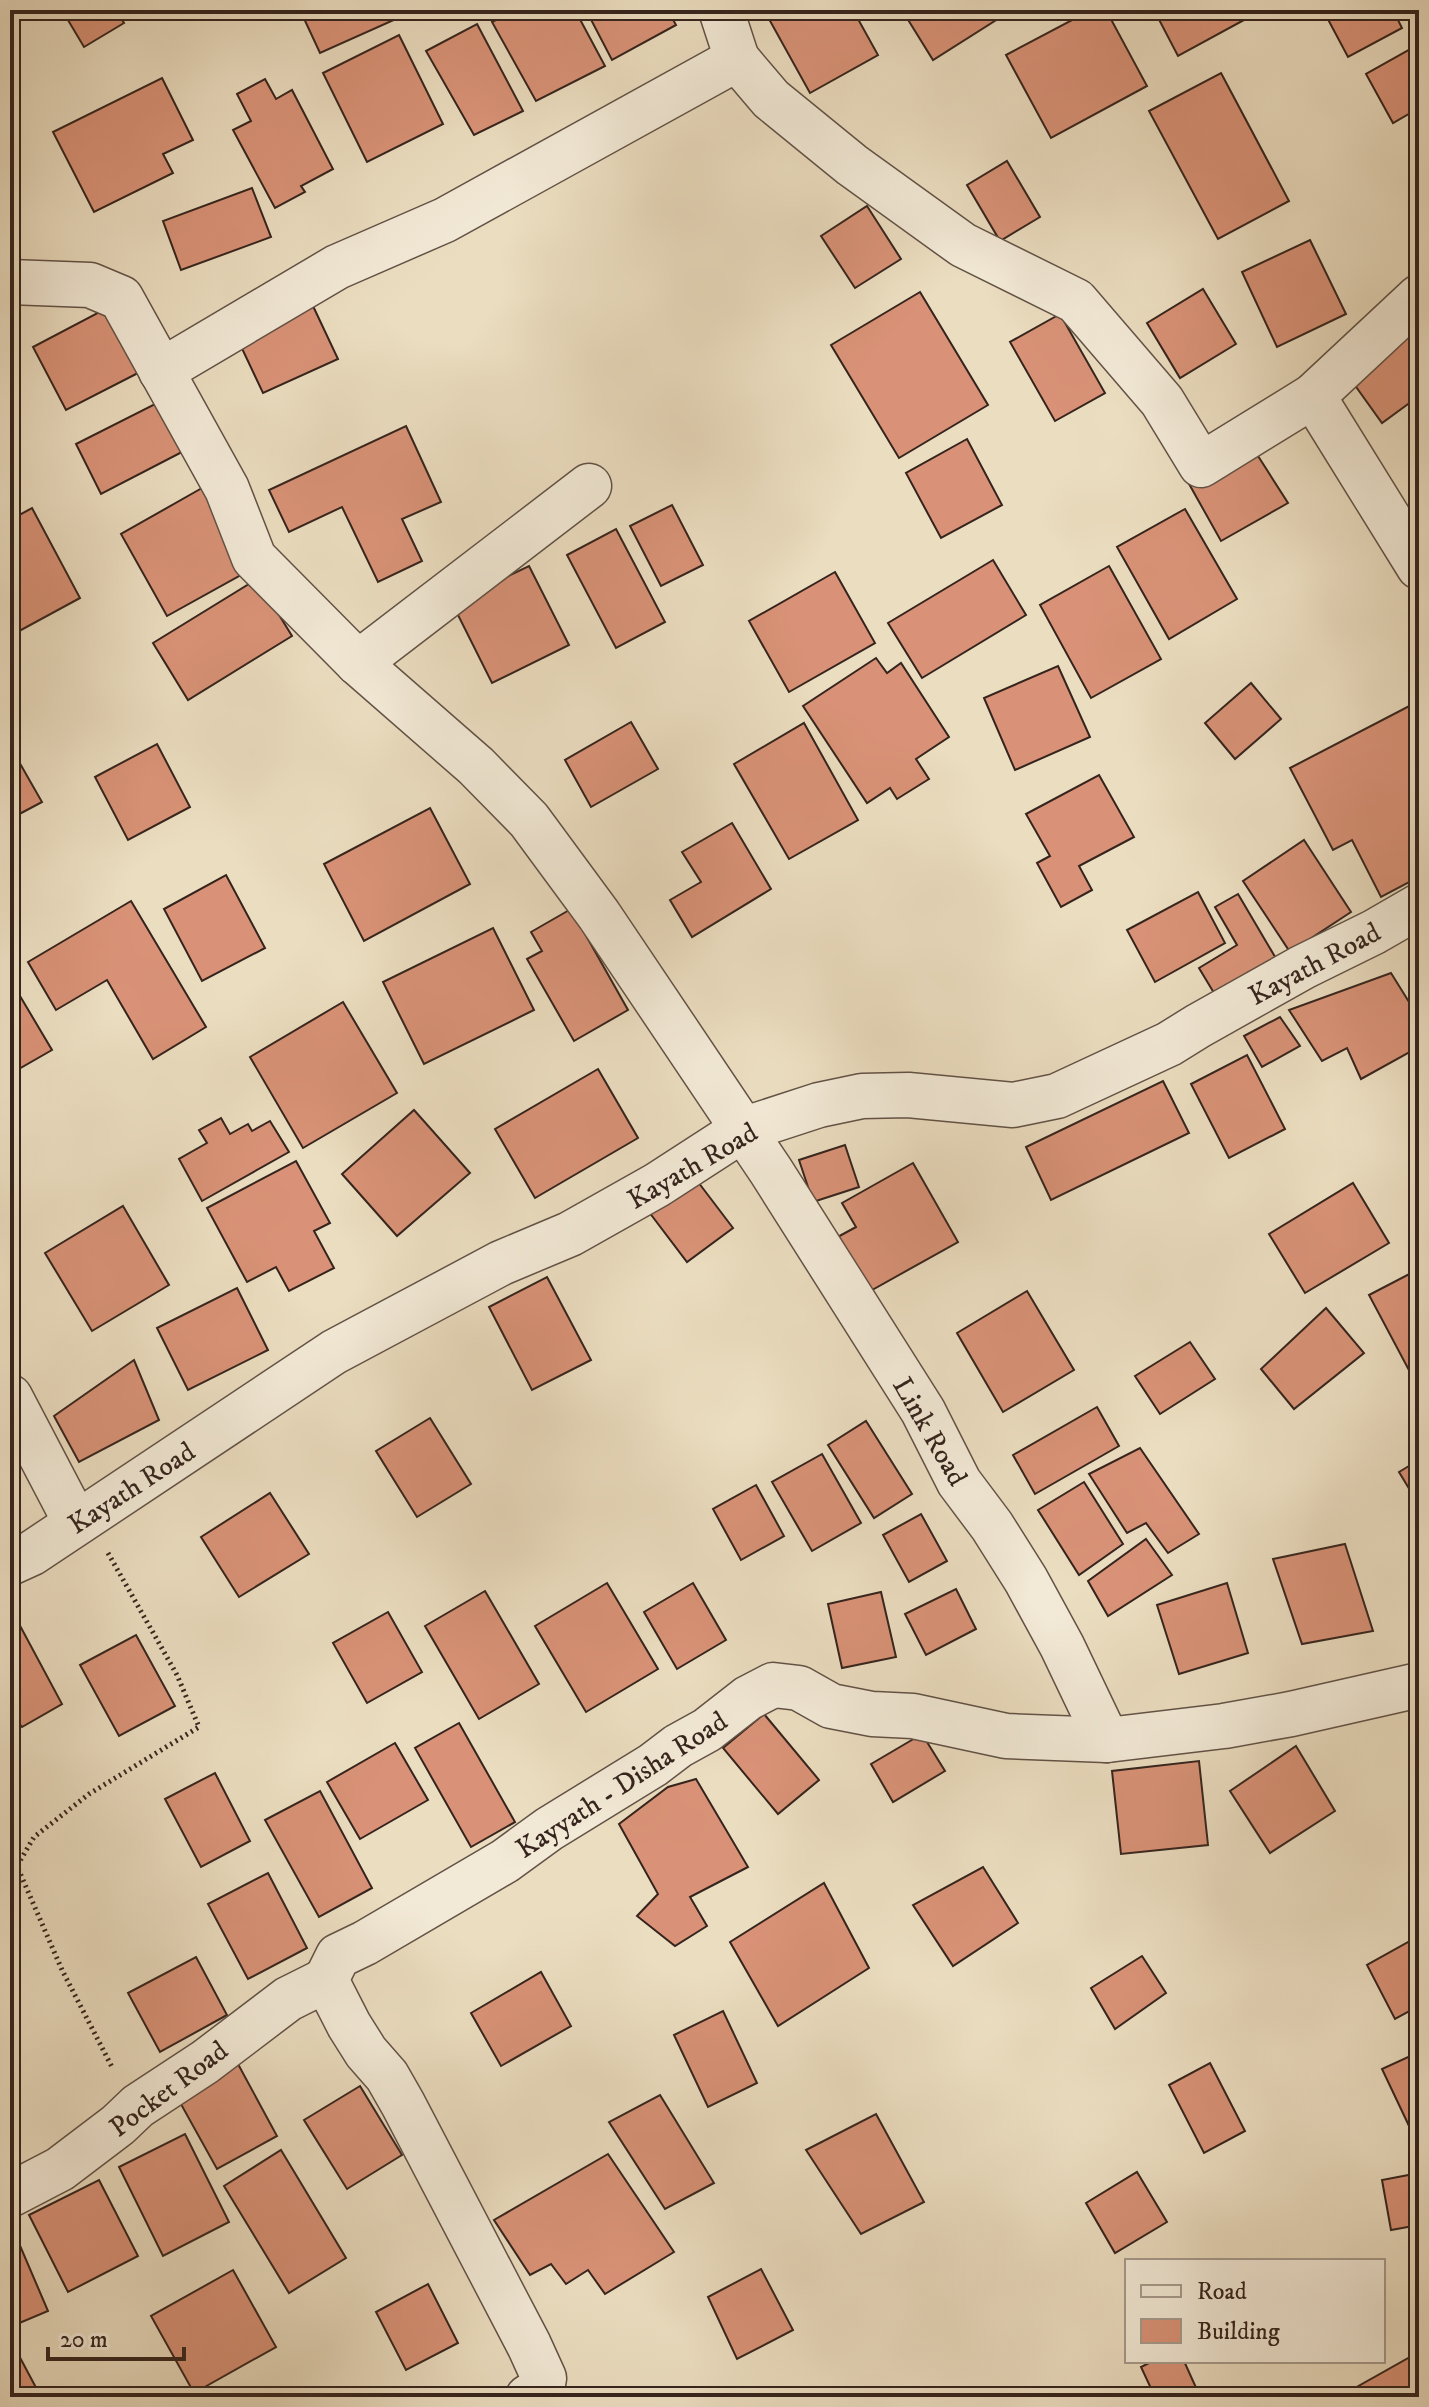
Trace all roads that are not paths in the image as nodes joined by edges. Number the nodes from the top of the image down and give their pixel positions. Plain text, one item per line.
1 (721, 10) edge
2 (737, 59) junction
3 (10, 282) edge
4 (1419, 297) edge
5 (161, 371) junction
6 (1313, 396) junction
7 (589, 486) dead end
8 (1419, 567) edge
9 (358, 663) junction
10 (1419, 906) edge
11 (742, 1130) junction
12 (10, 1397) edge
13 (83, 1518) junction
14 (10, 1563) edge
15 (1419, 1685) edge
16 (1107, 1740) junction
17 (326, 1980) junction
18 (10, 2195) edge
19 (528, 2397) edge

1 - 2 street
2 - 5 street
2 - 6 street
3 - 5 street, Link Road
4 - 6 street
5 - 9 street, Link Road
6 - 8 street
7 - 9 street
9 - 11 street, Link Road
10 - 11 street, Kayath Road
11 - 13 street, Kayath Road
11 - 16 street, Link Road
12 - 13 street
13 - 14 street, Kayath Road
15 - 16 street, Kayyath - Disha Road
16 - 17 street, Kayyath - Disha Road
17 - 18 street, Pocket Road
17 - 19 street

